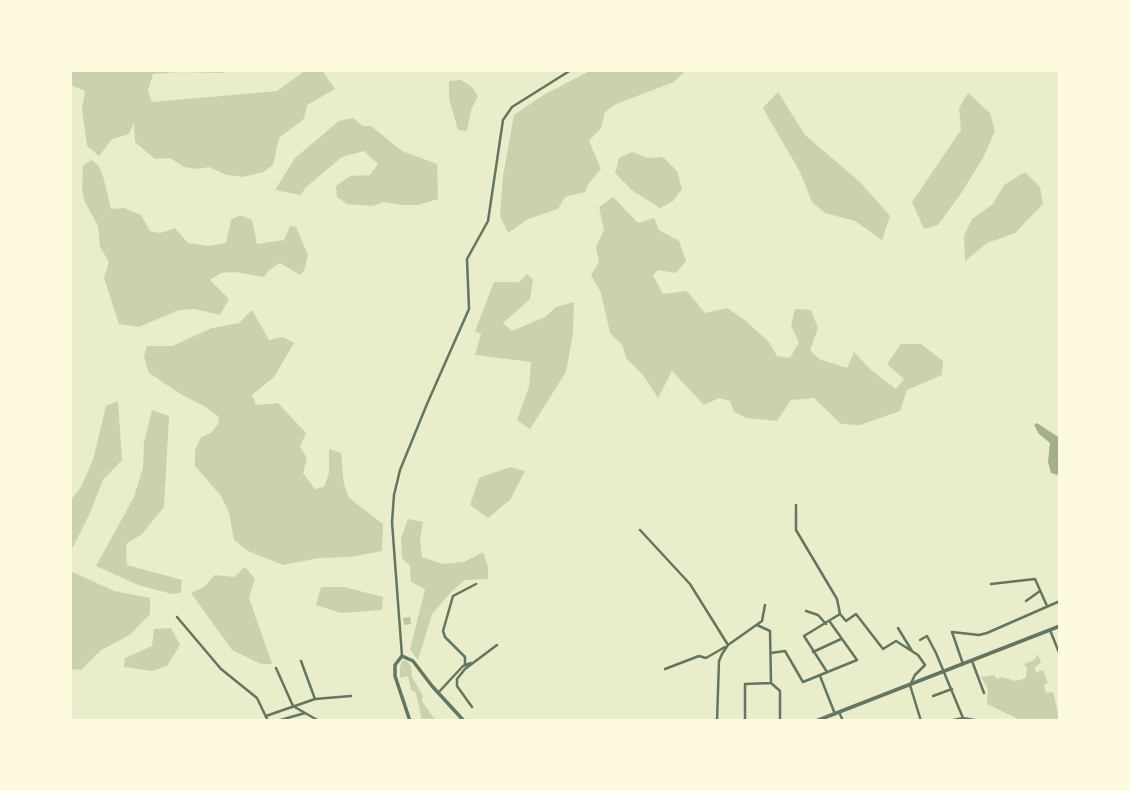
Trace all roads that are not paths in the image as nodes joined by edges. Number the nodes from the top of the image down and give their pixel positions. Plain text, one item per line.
1 (571, 70) edge
2 (796, 505) dead end
3 (640, 530) dead end
4 (476, 584) dead end
5 (991, 584) dead end
6 (1040, 591) junction
7 (1026, 601) dead end
8 (1060, 601) edge
9 (765, 605) dead end
10 (1047, 606) junction
11 (806, 611) dead end
12 (840, 614) junction
13 (177, 617) dead end
14 (828, 623) junction
15 (757, 625) junction
16 (1060, 626) edge
17 (898, 628) dead end
18 (1050, 630) junction
19 (841, 639) junction
20 (920, 639) dead end
21 (497, 645) dead end
22 (728, 645) junction
23 (814, 652) junction
24 (771, 653) junction
25 (914, 653) junction
26 (1060, 655) edge
27 (402, 656) junction
28 (301, 661) dead end
29 (972, 661) junction
30 (472, 663) junction
31 (465, 664) junction
32 (963, 664) junction
33 (276, 668) dead end
34 (665, 669) dead end
35 (945, 670) junction
36 (827, 673) junction
37 (820, 676) junction
38 (771, 683) junction
39 (910, 685) junction
40 (952, 689) junction
41 (439, 693) junction
42 (984, 693) dead end
43 (351, 696) dead end
44 (933, 696) dead end
45 (315, 699) junction
46 (293, 706) junction
47 (472, 707) dead end
48 (305, 713) junction
49 (837, 713) junction
50 (266, 716) junction
51 (963, 718) junction
52 (268, 721) edge
53 (277, 721) edge
54 (319, 721) edge
55 (410, 721) edge
56 (464, 721) edge
57 (717, 721) edge
58 (745, 721) edge
59 (780, 721) edge
60 (816, 721) edge
61 (843, 721) edge
62 (922, 721) edge
63 (949, 721) edge
64 (981, 721) edge

1 - 27 street
2 - 12 street
3 - 22 street
4 - 31 street
5 - 6 street
6 - 7 street
6 - 10 street
8 - 10 street
9 - 15 street
10 - 32 street
11 - 14 street
12 - 14 street
12 - 25 street
13 - 50 street
14 - 19 street
14 - 23 street
15 - 22 street
15 - 24 street
16 - 18 street
17 - 25 street
18 - 26 street
18 - 29 street
19 - 23 street
19 - 36 street
20 - 35 street
21 - 30 street
22 - 34 street
22 - 57 street
23 - 36 street
24 - 37 street
24 - 38 street
25 - 39 street
27 - 41 street
27 - 55 street
28 - 45 street
29 - 32 street
29 - 42 street
30 - 31 street
30 - 47 street
31 - 41 street
32 - 35 street
33 - 46 street
35 - 39 street
35 - 40 street
36 - 37 street
37 - 49 street
38 - 58 street
38 - 59 street
39 - 49 street
39 - 62 street
40 - 44 street
40 - 51 street
41 - 56 street
43 - 45 street
45 - 46 street
46 - 48 street
46 - 50 street
48 - 53 street
48 - 54 street
49 - 60 street
49 - 61 street
50 - 52 street
51 - 63 street
51 - 64 street

